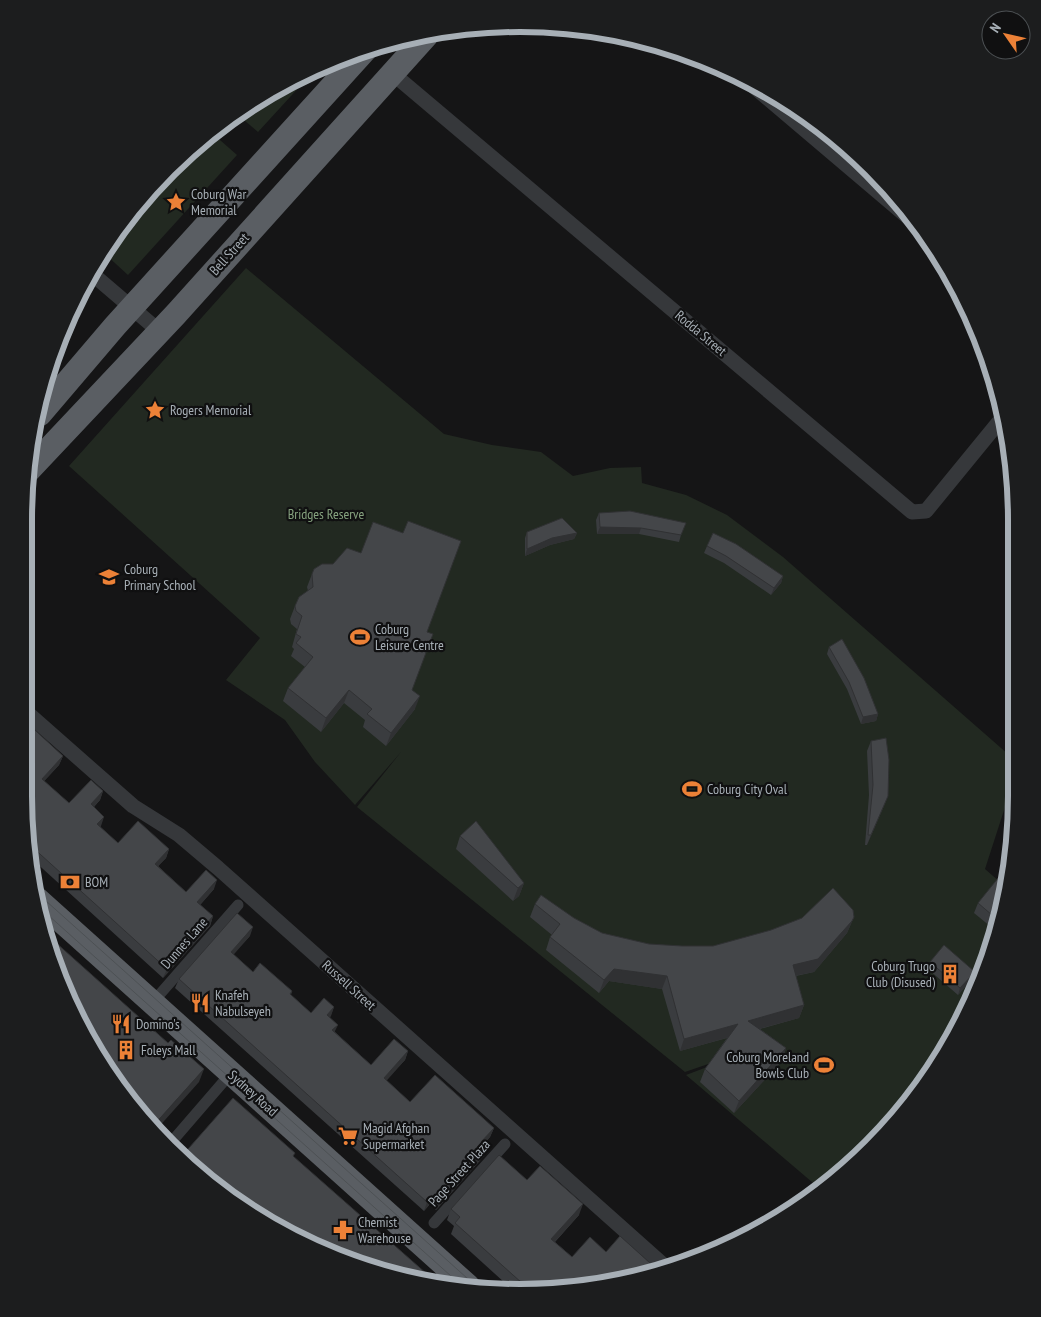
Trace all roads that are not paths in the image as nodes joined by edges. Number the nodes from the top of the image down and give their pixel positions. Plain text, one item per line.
1 (419, 43) edge
2 (354, 62) edge
3 (392, 73) junction
4 (776, 105) edge
5 (888, 201) edge
6 (97, 278) edge
7 (132, 308) junction
8 (159, 331) junction
9 (46, 407) edge
10 (999, 427) edge
11 (40, 446) edge
12 (32, 717) edge
13 (238, 905) dead end
14 (45, 906) edge
15 (153, 1002) junction
16 (231, 1073) junction
17 (173, 1140) edge
18 (505, 1144) dead end
19 (434, 1223) dead end
20 (662, 1264) edge
21 (462, 1280) edge

1 - 3 highway, Bell Street
2 - 7 highway
3 - 8 highway, Bell Street
3 - 10 street, Rodda Street
4 - 5 street
6 - 7 street
7 - 8 street
7 - 9 highway
8 - 11 highway, Bell Street
12 - 20 street, Russell Street
13 - 15 street, Dunnes Lane
14 - 15 highway, Sydney Road
15 - 16 highway, Sydney Road
16 - 17 street
16 - 21 highway, Sydney Road
18 - 19 street, Page Street Plaza

